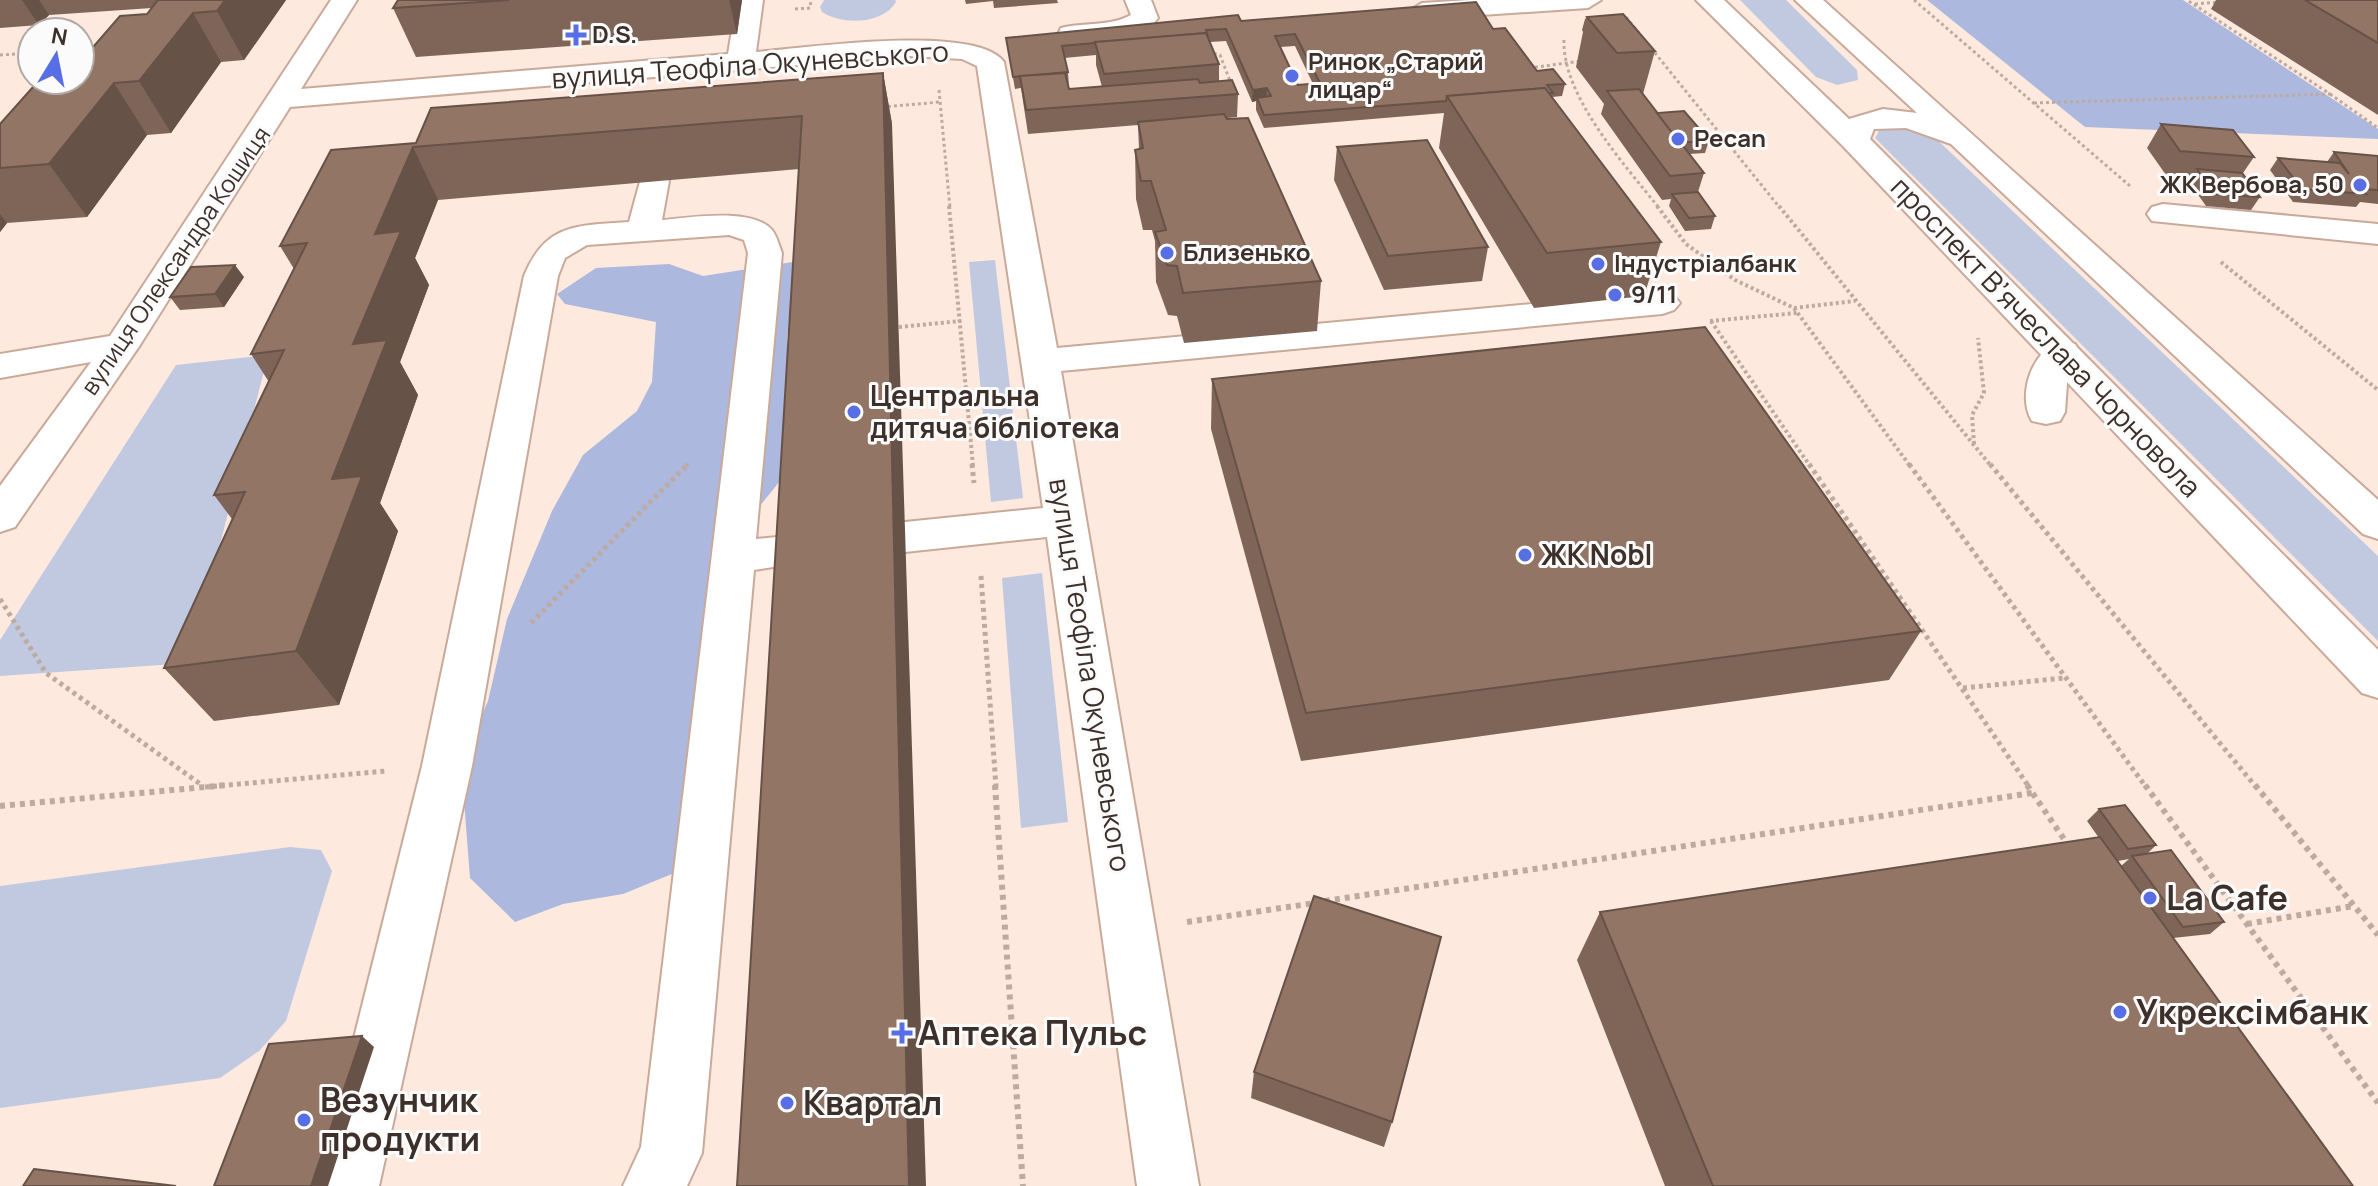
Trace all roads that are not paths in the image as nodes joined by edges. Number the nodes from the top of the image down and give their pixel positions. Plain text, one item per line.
1 (344, 0) edge
2 (750, 0) edge
3 (1138, 0) edge
4 (1588, 0) edge
5 (1709, 0) edge
6 (1808, 0) edge
7 (1402, 12) edge
8 (1170, 27) edge
9 (1124, 30) junction
10 (1049, 36) edge
11 (741, 62) junction
12 (1895, 77) junction
13 (1799, 86) junction
14 (284, 99) junction
15 (1854, 140) junction
16 (1968, 143) junction
17 (653, 181) edge
18 (2163, 214) dead end
19 (644, 230) junction
20 (2378, 234) edge
21 (1662, 303) edge
22 (122, 345) junction
23 (2062, 352) junction
24 (1041, 361) junction
25 (0, 366) edge
26 (2046, 412) dead end
27 (0, 517) edge
28 (1066, 520) junction
29 (2378, 524) edge
30 (905, 537) dead end
31 (797, 550) edge
32 (732, 557) junction
33 (2378, 680) edge
34 (348, 1186) edge
35 (654, 1186) edge
36 (1168, 1186) edge

1 - 14 street, вулиця Олександра Кошиця
2 - 11 street
3 - 9 street
4 - 7 street
5 - 13 street, проспект Вʼячеслава Чорновола
6 - 12 street
8 - 9 street
9 - 10 street
11 - 14 street, вулиця Теофіла Окуневського
11 - 24 street, вулиця Теофіла Окуневського
12 - 13 street
12 - 16 street
13 - 15 street, проспект Вʼячеслава Чорновола
14 - 22 street, вулиця Олександра Кошиця
15 - 16 street
15 - 23 street, проспект Вʼячеслава Чорновола
16 - 29 street
17 - 19 street
18 - 20 street
19 - 32 street
19 - 34 street
21 - 24 street
22 - 25 street
22 - 27 street, вулиця Олександра Кошиця
23 - 26 street
23 - 33 street, проспект Вʼячеслава Чорновола
24 - 28 street, вулиця Теофіла Окуневського
28 - 30 street
28 - 36 street, вулиця Теофіла Окуневського
31 - 32 street
32 - 35 street

